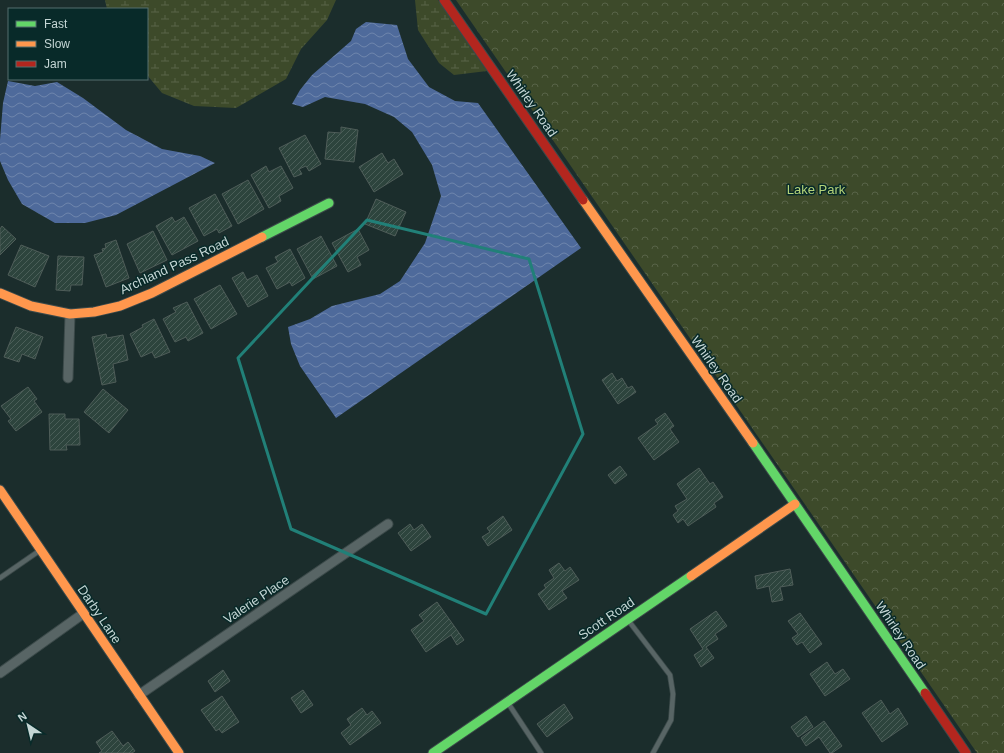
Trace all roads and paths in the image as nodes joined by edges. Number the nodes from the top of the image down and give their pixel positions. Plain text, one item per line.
1 (444, 0) edge
2 (330, 203) dead end
3 (0, 293) edge
4 (70, 314) junction
5 (68, 378) dead end
6 (0, 490) edge
7 (795, 504) junction
8 (388, 524) dead end
9 (41, 550) junction
10 (0, 578) edge
11 (84, 613) junction
12 (628, 619) junction
13 (0, 673) edge
14 (139, 695) junction
15 (507, 702) junction
16 (179, 753) edge
17 (433, 753) edge
18 (541, 753) edge
19 (653, 753) edge
20 (966, 753) edge

1 - 7 street, Whirley Road
2 - 4 street, Archland Pass Road
3 - 4 street, Archland Pass Road
4 - 5 street
6 - 9 street, Darby Lane
7 - 12 street, Scott Road
7 - 20 street, Whirley Road
8 - 14 street, Valerie Place
9 - 10 lane
9 - 11 street, Darby Lane
11 - 13 street
11 - 14 street, Darby Lane
12 - 15 street, Scott Road
12 - 19 lane
14 - 16 street, Darby Lane
15 - 17 street, Scott Road
15 - 18 lane

